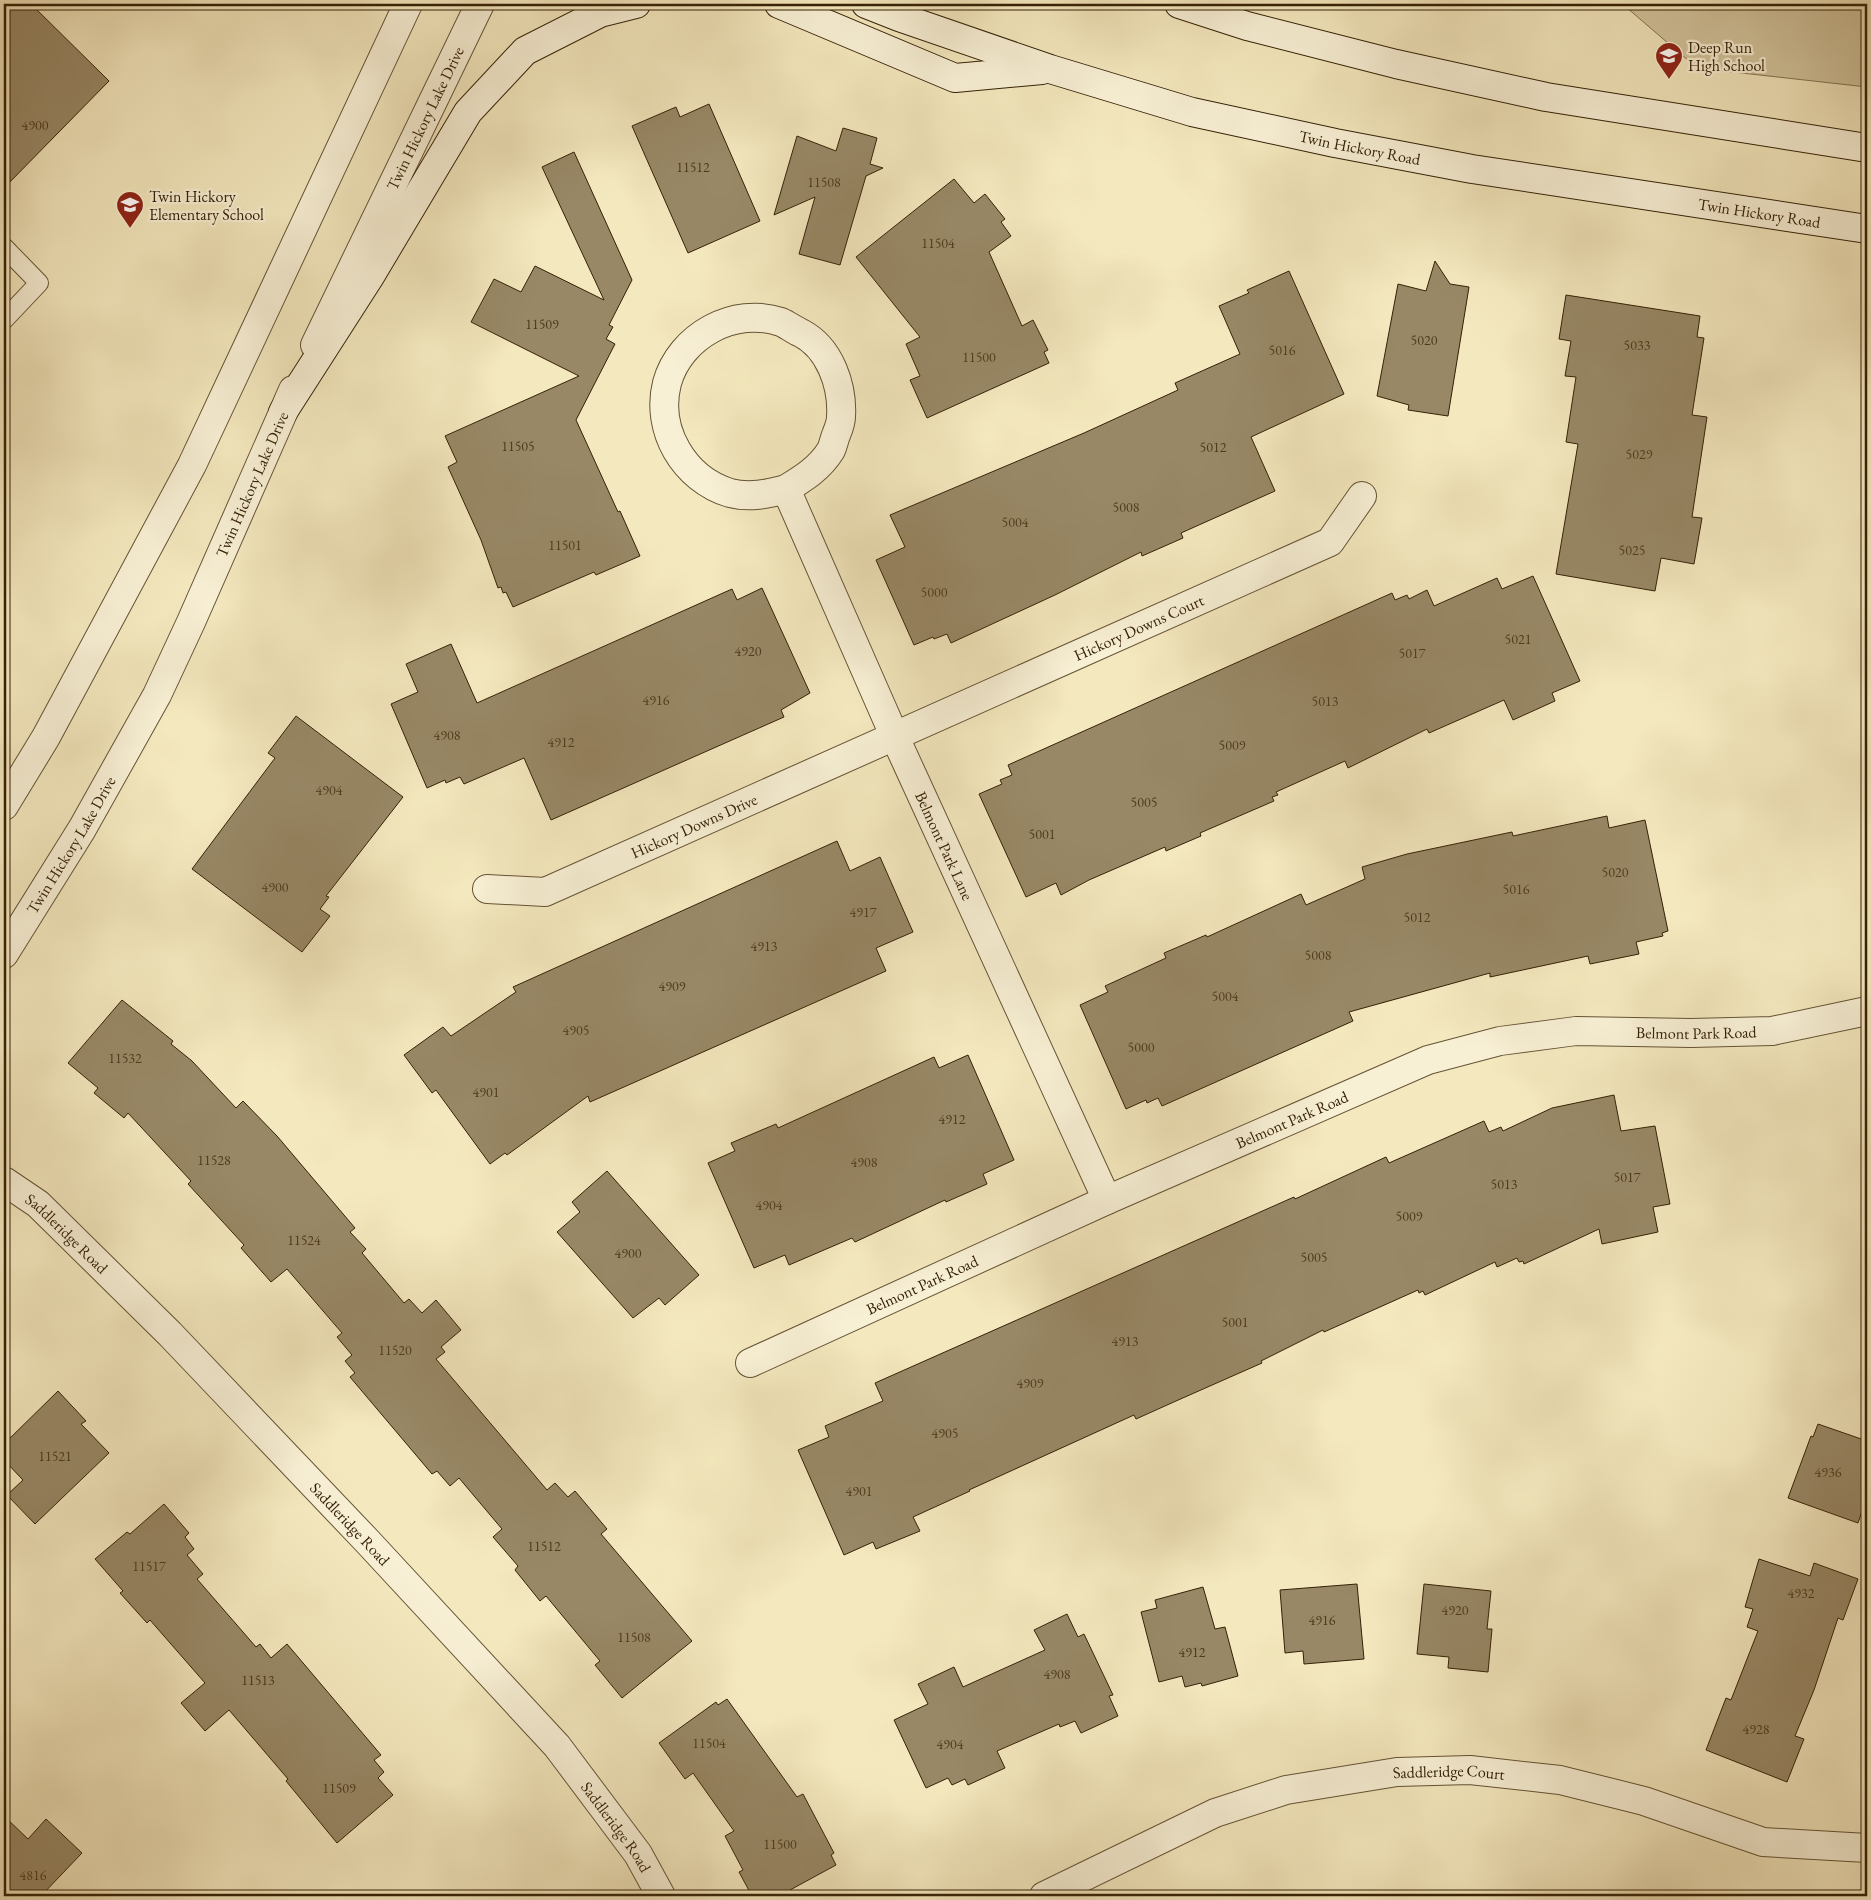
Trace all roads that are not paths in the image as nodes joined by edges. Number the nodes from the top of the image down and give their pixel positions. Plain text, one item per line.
1 (408, 4) edge
2 (480, 4) edge
3 (636, 4) edge
4 (779, 4) edge
5 (866, 4) edge
6 (1179, 4) edge
7 (1050, 69) junction
8 (1867, 148) edge
9 (1867, 229) edge
10 (4, 247) edge
11 (4, 320) edge
12 (283, 412) junction
13 (786, 489) junction
14 (1362, 496) dead end
15 (894, 735) junction
16 (4, 806) edge
17 (487, 889) dead end
18 (4, 954) edge
19 (1867, 1011) edge
20 (4, 1181) edge
21 (1107, 1200) junction
22 (750, 1363) dead end
23 (1867, 1848) edge
24 (661, 1896) edge
25 (1044, 1896) edge

1 - 16 street
2 - 12 street, Twin Hickory Lake Drive
3 - 12 street
4 - 7 street
5 - 7 street, Twin Hickory Road
6 - 8 street
7 - 9 street, Twin Hickory Road
10 - 11 lane
12 - 18 street, Twin Hickory Lake Drive
13 - 13 street
13 - 15 street, Belmont Park Lane
14 - 15 street, Hickory Downs Court
15 - 17 street, Hickory Downs Drive
15 - 21 street, Belmont Park Lane
19 - 21 street, Belmont Park Road
20 - 24 street, Saddleridge Road
21 - 22 street, Belmont Park Road
23 - 25 street, Saddleridge Court

